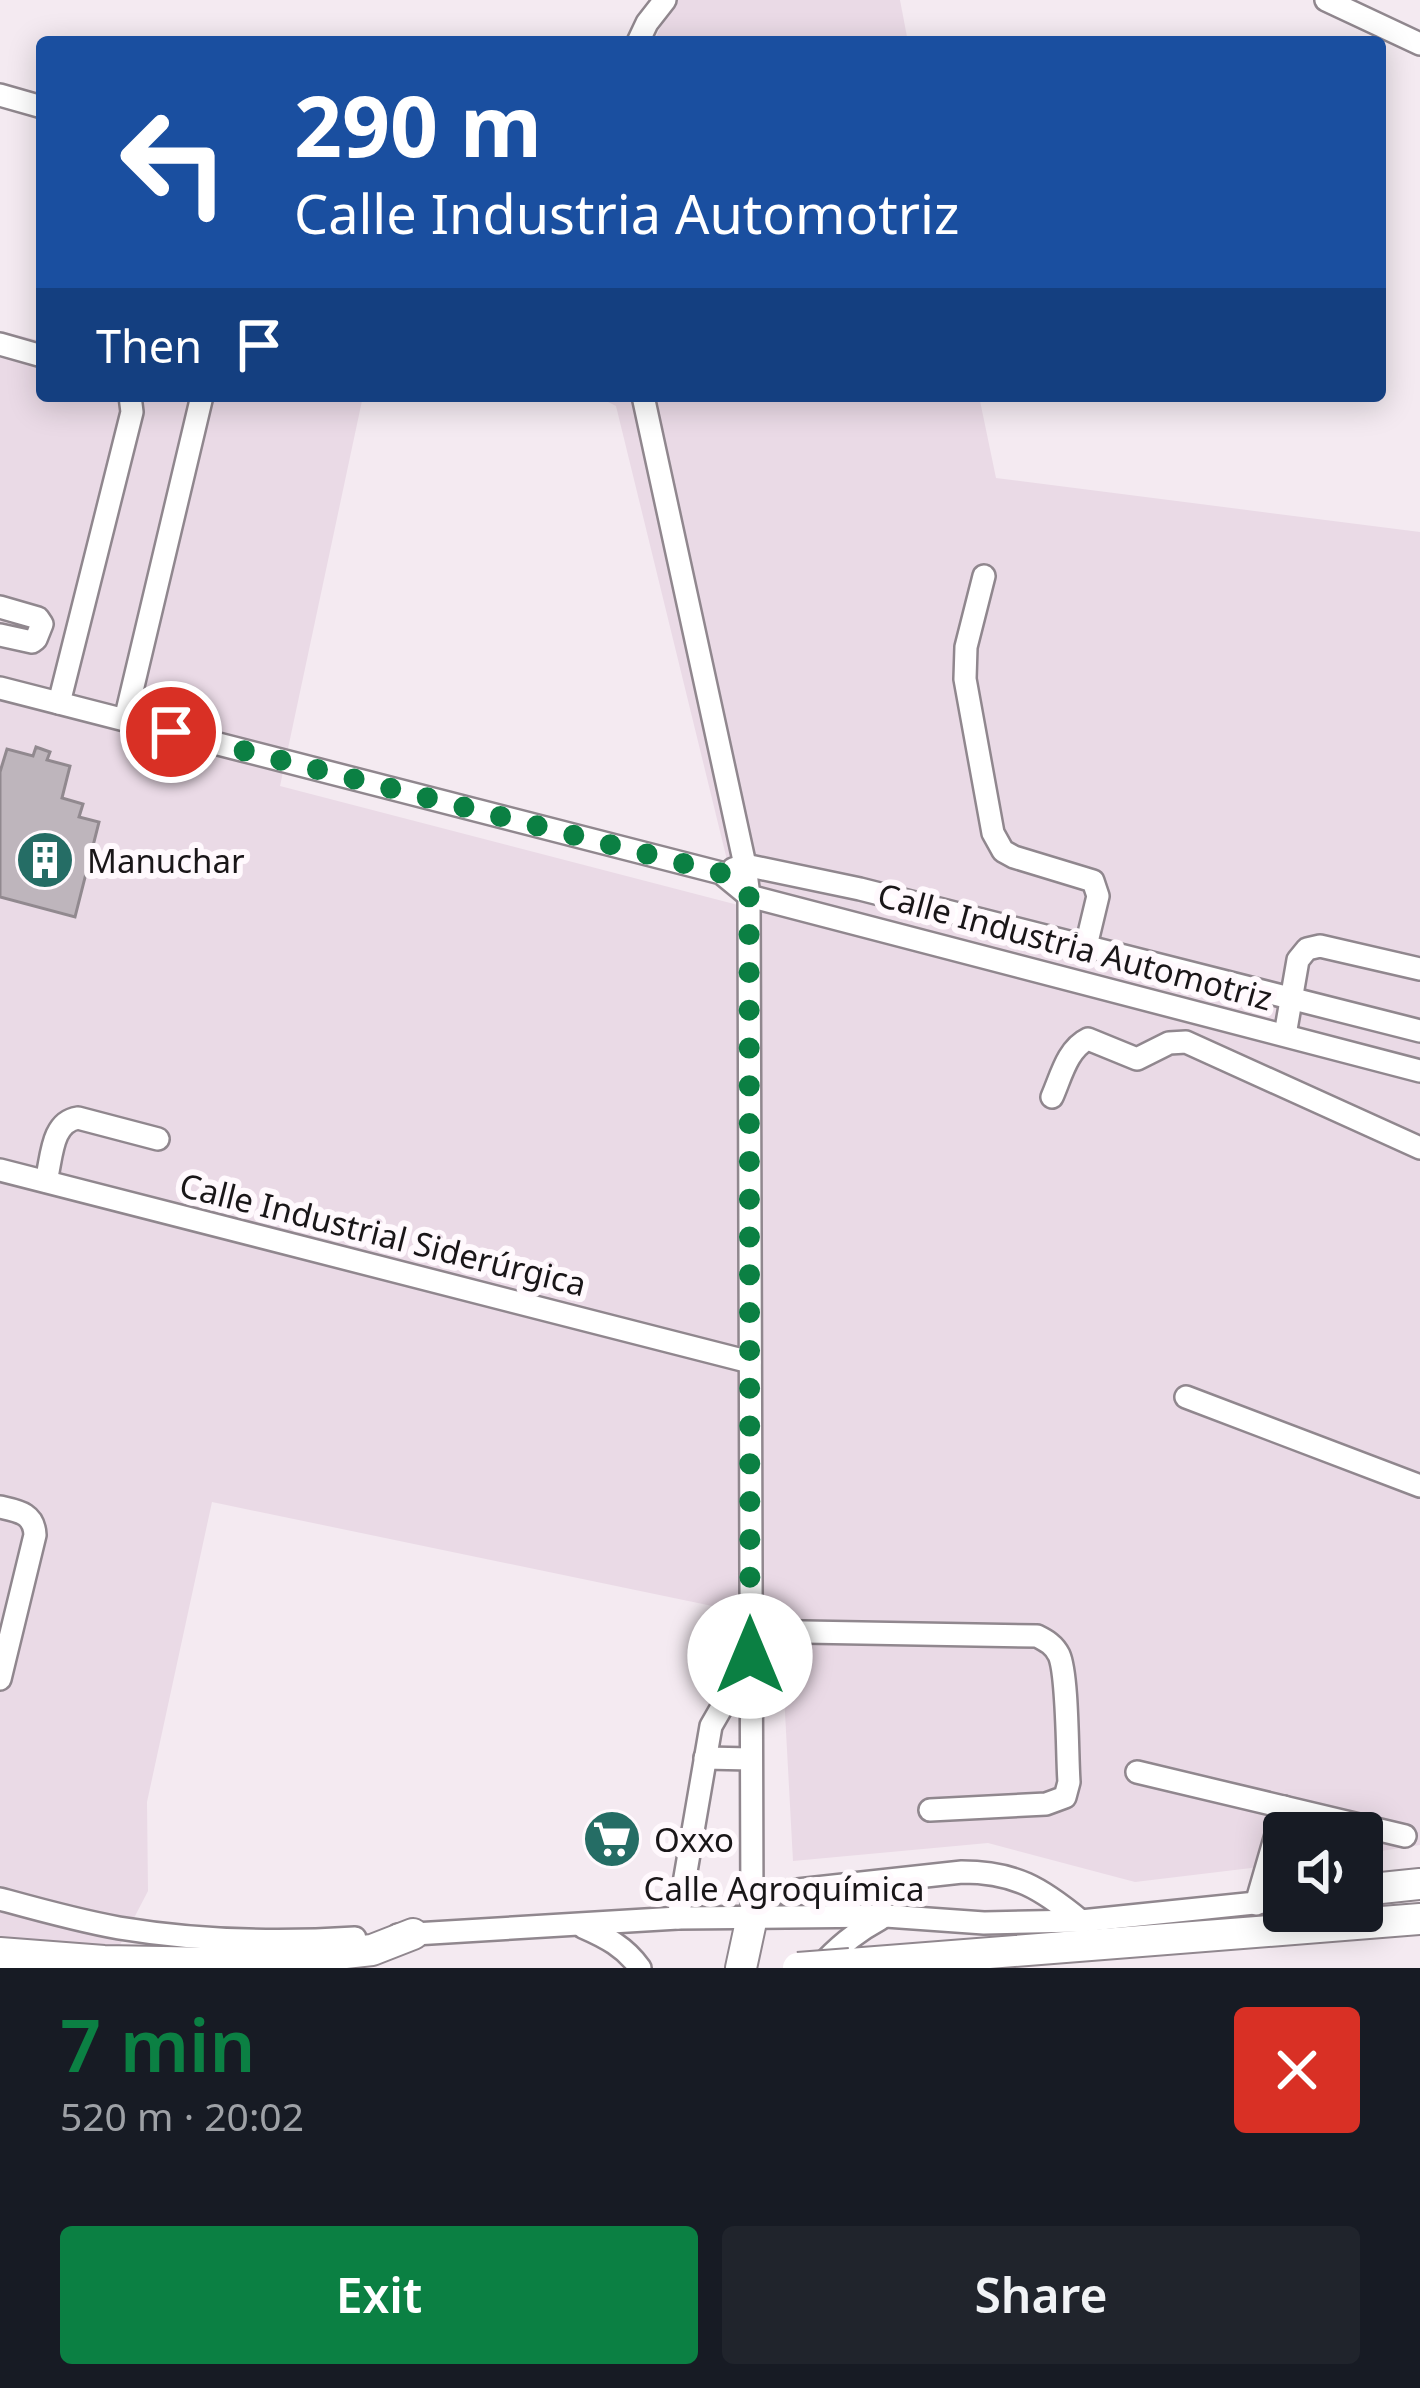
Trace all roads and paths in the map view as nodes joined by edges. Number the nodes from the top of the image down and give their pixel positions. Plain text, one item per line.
1 (665, 0) edge
2 (1336, 4) edge
3 (641, 36) edge
4 (1420, 44) edge
5 (0, 95) edge
6 (36, 105) edge
7 (0, 344) edge
8 (36, 354) edge
9 (131, 402) edge
10 (201, 402) edge
11 (644, 402) edge
12 (984, 575) dead end
13 (0, 607) edge
14 (0, 634) edge
15 (0, 688) edge
16 (59, 704) junction
17 (125, 720) junction
18 (746, 866) junction
19 (721, 873) junction
20 (749, 896) junction
21 (1086, 946) junction
22 (1420, 969) edge
23 (1292, 999) junction
24 (1420, 1030) edge
25 (1285, 1035) junction
26 (1420, 1071) edge
27 (1052, 1097) dead end
28 (158, 1139) dead end
29 (1420, 1148) edge
30 (0, 1169) edge
31 (46, 1181) junction
32 (750, 1362) junction
33 (1186, 1397) dead end
34 (1420, 1486) edge
35 (0, 1507) edge
36 (749, 1631) junction
37 (0, 1679) edge
38 (750, 1682) junction
39 (705, 1757) junction
40 (751, 1759) junction
41 (1137, 1772) dead end
42 (1284, 1807) junction
43 (930, 1810) dead end
44 (1406, 1836) dead end
45 (1420, 1875) edge
46 (1383, 1884) edge
47 (1420, 1884) edge
48 (1383, 1887) edge
49 (0, 1899) edge
50 (1263, 1903) edge
51 (1256, 1904) junction
52 (752, 1906) junction
53 (886, 1916) junction
54 (678, 1918) junction
55 (1420, 1919) edge
56 (1081, 1921) junction
57 (578, 1925) junction
58 (413, 1934) junction
59 (0, 1952) edge
60 (835, 1966) edge
61 (640, 1968) edge
62 (741, 1968) edge
63 (799, 1968) edge

1 - 3 street
2 - 4 street
5 - 6 street
7 - 8 street
9 - 16 street
10 - 17 street
11 - 18 street
12 - 21 street
13 - 14 street
15 - 16 street, Calle Industria Automotriz
16 - 17 street, Calle Industria Automotriz
17 - 19 street, Calle Industria Automotriz
18 - 19 street, Calle Industria Automotriz
18 - 20 street
18 - 21 street, Calle Industria Automotriz
19 - 20 street, Calle Industria Automotriz
20 - 25 street, Calle Industria Automotriz
20 - 32 street
21 - 23 street, Calle Industria Automotriz
22 - 23 street
23 - 24 street, Calle Industria Automotriz
23 - 25 street
25 - 26 street, Calle Industria Automotriz
27 - 29 street
28 - 31 street
30 - 31 street, Calle Industrial Siderúrgica
31 - 32 street, Calle Industrial Siderúrgica
32 - 36 street
33 - 34 street
35 - 37 street
36 - 38 street
36 - 43 street
38 - 39 street
38 - 40 street
39 - 40 street
39 - 54 street
40 - 52 street
41 - 42 street
42 - 44 street
42 - 51 street
45 - 46 street
47 - 48 highway
49 - 58 street, Calle Agroquímica
50 - 51 street, Calle Agroquímica
51 - 56 street, Calle Agroquímica
52 - 53 street, Calle Agroquímica
52 - 54 street, Calle Agroquímica
52 - 56 street
52 - 62 highway
53 - 56 street, Calle Agroquímica
53 - 60 street
54 - 57 street, Calle Agroquímica
55 - 60 highway
57 - 58 street, Calle Agroquímica
57 - 61 street
58 - 59 highway
60 - 63 highway, bridge

